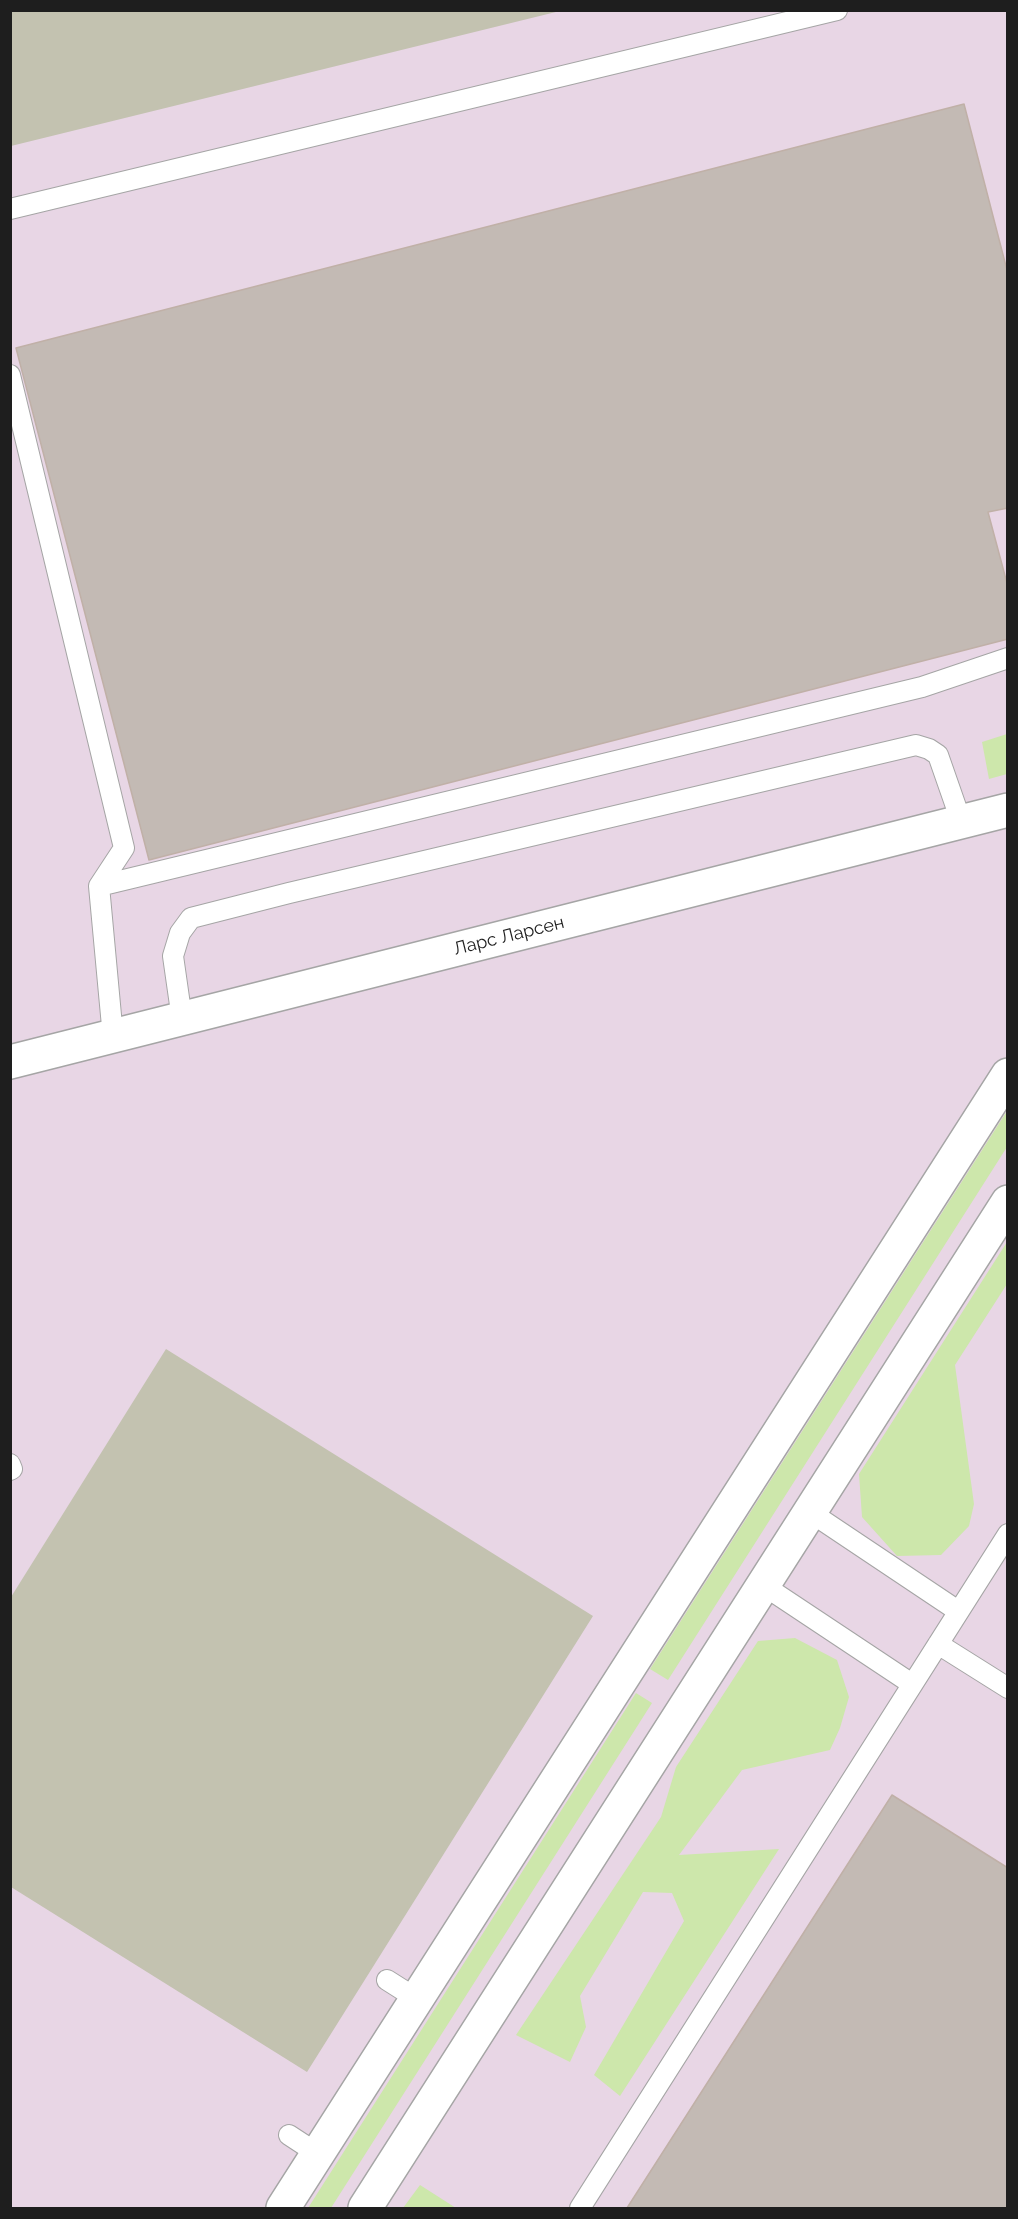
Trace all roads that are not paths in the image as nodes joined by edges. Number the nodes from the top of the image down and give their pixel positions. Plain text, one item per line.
1 (837, 10) edge
2 (10, 209) edge
3 (10, 375) edge
4 (1008, 658) edge
5 (1008, 810) edge
6 (961, 821) junction
7 (99, 886) junction
8 (182, 1019) junction
9 (113, 1037) junction
10 (10, 1062) edge
11 (1008, 1075) edge
12 (1008, 1202) edge
13 (10, 1464) edge
14 (10, 1470) edge
15 (810, 1512) junction
16 (1008, 1534) edge
17 (763, 1585) junction
18 (958, 1611) junction
19 (938, 1644) junction
20 (912, 1684) junction
21 (1008, 1688) edge
22 (387, 1980) dead end
23 (417, 1999) junction
24 (289, 2135) dead end
25 (318, 2154) junction
26 (283, 2208) edge
27 (365, 2208) edge
28 (580, 2208) edge

1 - 2 lane
3 - 7 lane
4 - 7 lane
5 - 6 street, Ларс Ларсен
6 - 8 street, Ларс Ларсен
6 - 8 lane
7 - 9 lane
8 - 9 street, Ларс Ларсен
9 - 10 street, Ларс Ларсен
11 - 23 street
12 - 15 street
13 - 14 lane
15 - 17 street
15 - 18 lane
16 - 18 lane
17 - 20 lane
17 - 27 street
18 - 19 lane
19 - 20 lane
19 - 21 lane
20 - 28 lane
22 - 23 lane
23 - 25 street
24 - 25 lane
25 - 26 street

